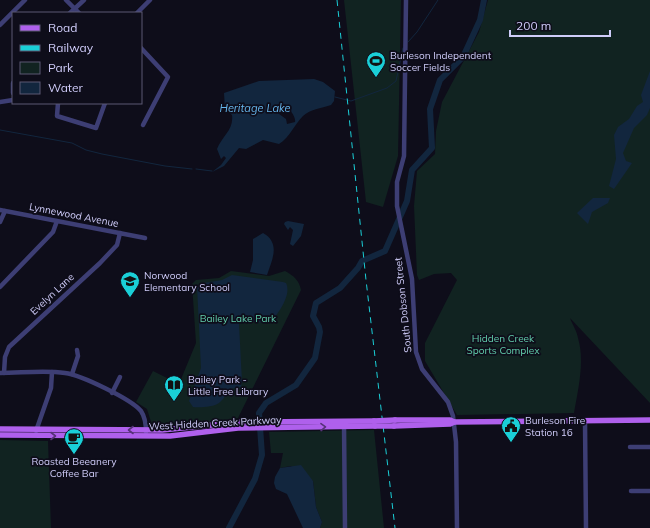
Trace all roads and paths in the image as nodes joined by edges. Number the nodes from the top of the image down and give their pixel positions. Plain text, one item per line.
1 (25, 0) edge
2 (66, 0) edge
3 (84, 0) edge
4 (150, 0) edge
5 (406, 0) edge
6 (75, 9) junction
7 (13, 12) edge
8 (71, 12) edge
9 (78, 12) edge
10 (138, 12) edge
11 (12, 13) edge
12 (0, 25) edge
13 (142, 49) edge
14 (12, 100) edge
15 (0, 102) edge
16 (58, 104) edge
17 (105, 104) edge
18 (143, 125) dead end
19 (2, 210) edge
20 (57, 221) junction
21 (0, 222) edge
22 (120, 233) junction
23 (145, 238) dead end
24 (0, 287) edge
25 (77, 350) dead end
26 (2, 372) edge
27 (52, 372) junction
28 (72, 374) junction
29 (120, 377) dead end
30 (112, 393) junction
31 (650, 420) edge
32 (585, 421) junction
33 (454, 422) junction
34 (344, 424) junction
35 (0, 429) edge
36 (36, 430) junction
37 (146, 433) junction
38 (0, 435) edge
39 (630, 447) dead end
40 (650, 447) edge
41 (631, 491) dead end
42 (650, 491) edge
43 (345, 528) edge
44 (457, 528) edge
45 (586, 528) edge

1 - 7 street
2 - 6 street
3 - 6 street
4 - 10 street
5 - 33 street, South Dobson Street
6 - 8 street
6 - 9 street
11 - 12 street
13 - 18 street
14 - 15 street
16 - 17 street
19 - 20 street, Lynnewood Avenue
19 - 21 street
20 - 22 street, Lynnewood Avenue
20 - 24 street
22 - 23 street, Lynnewood Avenue
22 - 26 street, Evelyn Lane
25 - 28 street
26 - 27 street
27 - 28 street
27 - 36 street
28 - 30 street
29 - 30 street
30 - 37 street
31 - 32 main road, West Hidden Creek Parkway
32 - 33 main road, West Hidden Creek Parkway
32 - 45 street
33 - 34 main road, West Hidden Creek Parkway, bridge
33 - 44 street, South Dobson Street
34 - 37 main road, West Hidden Creek Parkway
34 - 43 street
35 - 36 main road, West Hidden Creek Parkway
37 -> 36 main road, West Hidden Creek Parkway
38 -> 37 main road, West Hidden Creek Parkway
39 - 40 street
41 - 42 street

